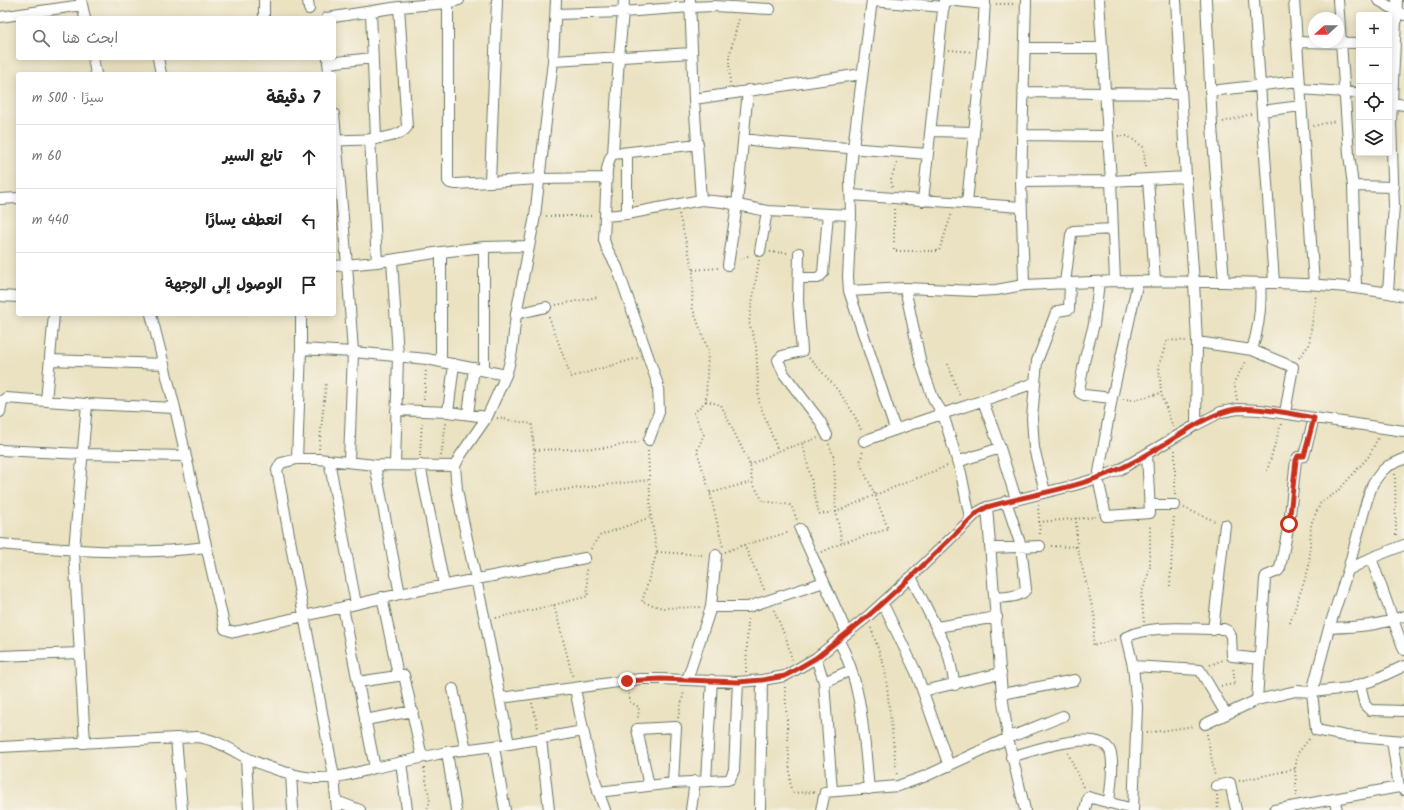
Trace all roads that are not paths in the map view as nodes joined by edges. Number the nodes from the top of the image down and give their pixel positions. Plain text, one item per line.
1 (264, 0) edge
2 (458, 0) edge
3 (497, 0) edge
4 (556, 0) edge
5 (624, 0) edge
6 (1098, 0) edge
7 (1176, 0) edge
8 (1206, 0) edge
9 (1254, 0) edge
10 (1294, 0) edge
11 (1338, 0) edge
12 (1378, 0) edge
13 (872, 1) edge
14 (82, 2) edge
15 (443, 2) edge
16 (945, 2) edge
17 (985, 2) edge
18 (1026, 2) edge
19 (690, 3) edge
20 (714, 3) edge
21 (754, 4) edge
22 (399, 7) junction
23 (1399, 8) edge
24 (770, 9) dead end
25 (371, 12) junction
26 (623, 12) junction
27 (1339, 12) edge
28 (556, 14) junction
29 (85, 16) edge
30 (264, 16) edge
31 (0, 17) edge
32 (336, 17) edge
33 (1296, 42) junction
34 (1308, 42) edge
35 (1344, 42) edge
36 (1356, 43) edge
37 (1392, 45) edge
38 (1025, 48) junction
39 (1102, 48) junction
40 (1342, 48) edge
41 (1392, 48) edge
42 (692, 53) junction
43 (619, 57) junction
44 (372, 58) junction
45 (93, 60) edge
46 (158, 60) edge
47 (328, 60) edge
48 (336, 60) edge
49 (552, 61) junction
50 (96, 72) edge
51 (161, 72) edge
52 (329, 72) edge
53 (862, 74) junction
54 (1391, 84) edge
55 (1299, 85) junction
56 (1260, 86) junction
57 (748, 90) junction
58 (1210, 91) junction
59 (1023, 92) junction
60 (1344, 92) junction
61 (1356, 93) edge
62 (1106, 94) junction
63 (1181, 94) junction
64 (694, 99) junction
65 (1392, 99) edge
66 (1404, 105) edge
67 (1301, 106) junction
68 (1262, 111) junction
69 (1391, 120) edge
70 (931, 131) junction
71 (974, 132) junction
72 (1022, 135) junction
73 (1108, 136) junction
74 (373, 139) junction
75 (744, 139) junction
76 (336, 141) edge
77 (698, 144) junction
78 (852, 148) junction
79 (627, 153) junction
80 (613, 154) junction
81 (928, 154) junction
82 (1186, 177) junction
83 (606, 178) junction
84 (1148, 179) junction
85 (539, 180) junction
86 (1111, 181) junction
87 (490, 182) junction
88 (1021, 182) junction
89 (1353, 186) junction
90 (1394, 187) junction
91 (851, 195) junction
92 (16, 198) edge
93 (0, 199) edge
94 (701, 200) junction
95 (923, 200) junction
96 (968, 203) junction
97 (737, 205) junction
98 (1021, 207) junction
99 (1399, 207) edge
100 (767, 211) junction
101 (627, 214) junction
102 (828, 214) junction
103 (851, 215) junction
104 (605, 216) junction
105 (1113, 229) junction
106 (529, 246) junction
107 (484, 247) junction
108 (760, 251) road end
109 (441, 252) junction
110 (799, 253) road end
111 (392, 260) junction
112 (377, 262) junction
113 (347, 265) junction
114 (728, 265) road end
115 (336, 266) edge
116 (799, 278) junction
117 (1115, 281) junction
118 (1138, 281) junction
119 (1154, 281) junction
120 (1099, 282) junction
121 (1194, 282) junction
122 (1224, 282) junction
123 (1274, 282) junction
124 (1067, 283) junction
125 (1260, 283) junction
126 (1314, 284) junction
127 (1024, 286) junction
128 (1356, 287) junction
129 (905, 288) junction
130 (849, 291) junction
131 (1388, 292) junction
132 (0, 296) edge
133 (16, 296) edge
134 (1404, 296) edge
135 (546, 307) road end
136 (516, 314) junction
137 (54, 316) edge
138 (152, 316) edge
139 (301, 316) edge
140 (1197, 342) junction
141 (301, 349) junction
142 (1252, 350) junction
143 (352, 352) junction
144 (398, 356) junction
145 (50, 360) junction
146 (441, 361) junction
147 (164, 364) junction
148 (454, 364) junction
149 (479, 369) junction
150 (506, 376) junction
151 (1034, 383) junction
152 (1112, 398) junction
153 (46, 401) junction
154 (983, 401) junction
155 (87, 404) junction
156 (175, 408) junction
157 (396, 410) junction
158 (0, 412) edge
159 (448, 412) junction
160 (1285, 413) junction
161 (468, 414) junction
162 (942, 414) junction
163 (487, 417) junction
164 (1314, 418) junction
165 (1196, 425) junction
166 (895, 429) junction
167 (1404, 431) edge
168 (827, 435) road end
169 (648, 440) road end
170 (864, 441) road end
171 (1000, 448) junction
172 (0, 450) edge
173 (83, 454) junction
174 (1147, 454) junction
175 (185, 456) junction
176 (297, 459) junction
177 (329, 460) junction
178 (349, 461) junction
179 (1400, 461) edge
180 (957, 462) junction
181 (375, 465) junction
182 (395, 465) junction
183 (420, 465) junction
184 (455, 466) junction
185 (1098, 478) junction
186 (1041, 493) junction
187 (1016, 499) junction
188 (1006, 501) junction
189 (1175, 505) road end
190 (987, 507) junction
191 (1150, 509) junction
192 (970, 518) junction
193 (1225, 525) road end
194 (800, 529) road end
195 (0, 544) edge
196 (1021, 546) junction
197 (1040, 546) road end
198 (1400, 546) edge
199 (206, 547) junction
200 (991, 548) junction
201 (74, 550) junction
202 (716, 555) road end
203 (585, 558) road end
204 (1371, 558) junction
205 (1348, 570) junction
206 (911, 577) junction
207 (475, 579) junction
208 (824, 582) junction
209 (444, 586) junction
210 (400, 594) junction
211 (382, 597) junction
212 (995, 598) junction
213 (356, 604) junction
214 (883, 604) junction
215 (343, 607) junction
216 (711, 607) junction
217 (305, 616) junction
218 (997, 617) junction
219 (1399, 618) edge
220 (937, 627) junction
221 (1329, 628) junction
222 (1213, 630) junction
223 (847, 633) junction
224 (838, 641) junction
225 (1404, 650) edge
226 (80, 653) junction
227 (0, 656) edge
228 (816, 658) junction
229 (1260, 659) junction
230 (1133, 666) junction
231 (1404, 666) edge
232 (852, 670) junction
233 (1001, 673) junction
234 (398, 675) junction
235 (687, 680) junction
236 (712, 680) junction
237 (762, 680) junction
238 (1075, 680) dead end
239 (358, 682) junction
240 (742, 682) junction
241 (824, 682) junction
242 (956, 685) junction
243 (1360, 685) junction
244 (575, 688) junction
245 (454, 689) dead end
246 (923, 691) junction
247 (1312, 692) junction
248 (1002, 694) junction
249 (500, 698) junction
250 (1257, 700) junction
251 (413, 711) junction
252 (1404, 711) edge
253 (1226, 714) junction
254 (1063, 716) dead end
255 (365, 720) junction
256 (1205, 724) road end
257 (583, 731) junction
258 (176, 738) junction
259 (1008, 738) junction
260 (541, 739) junction
261 (1392, 740) junction
262 (1404, 740) edge
263 (85, 743) junction
264 (509, 744) junction
265 (0, 747) edge
266 (494, 747) junction
267 (466, 750) junction
268 (447, 752) junction
269 (1011, 756) junction
270 (246, 758) junction
271 (422, 758) junction
272 (401, 762) junction
273 (949, 766) junction
274 (375, 768) junction
275 (291, 773) junction
276 (334, 777) junction
277 (706, 780) junction
278 (695, 781) junction
279 (673, 783) junction
280 (649, 786) junction
281 (1216, 786) road end
282 (1402, 788) edge
283 (869, 789) junction
284 (598, 792) junction
285 (829, 792) junction
286 (1334, 799) junction
287 (1109, 802) junction
288 (336, 806) edge
289 (182, 810) edge
290 (250, 810) edge
291 (293, 810) edge
292 (360, 810) edge
293 (407, 810) edge
294 (456, 810) edge
295 (504, 810) edge
296 (549, 810) edge
297 (605, 810) edge
298 (691, 810) edge
299 (760, 810) edge
300 (821, 810) edge
301 (1025, 810) edge
302 (1085, 810) edge
303 (1133, 810) edge
304 (1236, 810) edge
305 (1274, 810) edge
306 (1336, 810) edge

1 - 30 street
2 - 15 street
3 - 87 street
4 - 28 street
5 - 26 street
6 - 39 street
7 - 63 street
8 - 58 street
9 - 56 street
10 - 33 street
11 - 27 street
12 - 23 street
13 - 16 street
13 - 53 street
14 - 29 street
14 - 31 street
15 - 22 street
15 - 87 street
16 - 17 street
16 - 70 street
17 - 71 street
18 - 38 street
19 - 20 street
19 - 26 street
19 - 42 street
20 - 21 street
21 - 24 street
22 - 25 street
22 - 74 street
23 - 37 street
25 - 32 street
25 - 44 street
26 - 28 street
26 - 43 street
28 - 49 street
33 - 34 street
33 - 55 street
35 - 36 street
38 - 39 street
38 - 59 street
39 - 62 street
40 - 60 street
41 - 54 street
42 - 43 street
42 - 64 street
43 - 49 street
43 - 80 street
44 - 48 street
44 - 74 street
45 - 50 street
46 - 51 street
47 - 52 street
49 - 85 street
53 - 57 street
53 - 78 street
55 - 56 street
55 - 60 street
55 - 67 street
56 - 58 street
56 - 68 street
57 - 64 street
57 - 75 street
58 - 122 street
59 - 62 street
59 - 72 street
60 - 61 street
60 - 89 street
62 - 63 street
62 - 73 street
63 - 82 street
64 - 77 street
65 - 66 street
67 - 68 street
67 - 126 street
68 - 123 street
69 - 90 street
70 - 71 street
70 - 81 street
71 - 96 street
72 - 73 street
72 - 88 street
73 - 86 street
74 - 76 street
74 - 112 street
75 - 78 street
75 - 97 street
76 - 113 street
77 - 79 street
77 - 94 street
78 - 81 street
78 - 91 street
79 - 80 street
79 - 101 street
80 - 83 street
81 - 95 street
82 - 84 street
82 - 121 street
83 - 85 street
83 - 104 street
84 - 86 street
84 - 119 street
85 - 87 street
85 - 106 street
86 - 88 street
86 - 105 street
88 - 98 street
89 - 90 street
89 - 128 street
90 - 99 street
91 - 95 street
91 - 103 street
92 - 93 street
94 - 97 street
94 - 101 street
95 - 96 street
96 - 98 street
97 - 100 street
97 - 114 street
98 - 127 street
99 - 131 street
100 - 102 street
100 - 108 street
101 - 104 street
102 - 103 street
102 - 116 street
103 - 130 street
104 - 169 street
105 - 117 street
105 - 124 street
106 - 107 street
106 - 136 street
107 - 109 street
107 - 149 street
109 - 111 street
109 - 146 street
110 - 116 street
111 - 112 street
111 - 144 street
112 - 113 street
113 - 115 street
113 - 143 street
116 - 168 street
117 - 118 street
117 - 120 street
118 - 119 street
118 - 152 street
119 - 121 street
120 - 124 street
120 - 152 street
121 - 122 street
121 - 140 street
122 - 125 street
123 - 125 street
123 - 126 street
124 - 127 street
124 - 151 street
125 - 142 street
126 - 128 street
127 - 129 street
128 - 131 street
129 - 130 street
129 - 162 street
130 - 166 street
131 - 134 street
132 - 133 street
135 - 136 street
136 - 150 street
137 - 145 street
138 - 147 street
139 - 141 street
140 - 142 street
140 - 165 street
141 - 143 street
141 - 176 street
142 - 160 street
143 - 144 street
143 - 178 street
144 - 146 street
144 - 157 street
145 - 147 street
145 - 153 street
146 - 148 street
147 - 156 street
148 - 149 street
148 - 159 street
149 - 150 street
149 - 161 street
150 - 163 street
151 - 154 street
151 - 186 street
152 - 185 street
153 - 155 street
153 - 158 street
154 - 162 street
154 - 171 street
155 - 156 street
155 - 173 street
156 - 175 street
157 - 159 street
157 - 182 street
159 - 161 street
160 - 164 street
160 - 165 street
161 - 163 street
162 - 166 street
162 - 180 street
163 - 184 street
164 - 167 street
164 - 229 street
165 - 174 street
166 - 170 street
171 - 180 street
171 - 187 street
172 - 173 street
173 - 175 street
173 - 201 street
174 - 185 street
174 - 191 street
175 - 199 street
176 - 177 street
176 - 217 street
177 - 178 street
177 - 213 street
178 - 181 street
179 - 205 street
180 - 192 street
181 - 182 street
181 - 210 street
182 - 183 street
183 - 184 street
183 - 209 street
184 - 207 street
185 - 186 street
185 - 191 street
186 - 187 street
187 - 188 street
188 - 190 street
188 - 196 street
189 - 191 street
190 - 192 street
190 - 200 street
192 - 206 street
193 - 222 street
194 - 208 street
195 - 201 street
196 - 197 street
196 - 200 street
196 - 212 street
198 - 204 street
199 - 201 street
199 - 217 street
200 - 212 street
201 - 226 street
202 - 216 street
203 - 207 street
204 - 205 street
204 - 219 street
205 - 221 street
206 - 214 street
206 - 220 street
207 - 209 street
207 - 249 street
208 - 216 street
208 - 223 street
209 - 210 street
210 - 211 street
211 - 213 street
211 - 234 street
212 - 218 street
213 - 215 street
214 - 223 street
214 - 246 street
215 - 217 street
215 - 239 street
216 - 235 street
217 - 276 street
218 - 220 street
218 - 233 street
219 - 221 street
219 - 225 street
220 - 242 street
221 - 247 street
222 - 229 street
222 - 230 street
223 - 224 street
224 - 228 street
224 - 232 street
226 - 227 street
226 - 263 street
228 - 237 street
228 - 241 street
229 - 250 street
230 - 253 street
230 - 303 street
231 - 243 street
232 - 241 street
232 - 283 street
233 - 242 street
233 - 248 street
234 - 239 street
234 - 251 street
235 - 236 street
235 - 244 street
236 - 240 street
236 - 277 street
237 - 240 street
237 - 299 street
238 - 248 street
239 - 255 street
240 - 277 street
241 - 285 street
242 - 246 street
243 - 247 street
243 - 252 street
244 - 249 street
244 - 257 street
245 - 267 street
246 - 273 street
247 - 250 street
247 - 261 street
248 - 259 street
249 - 264 street
250 - 253 street
251 - 255 street
251 - 271 street
253 - 256 street
254 - 259 street
255 - 274 street
257 - 260 street
257 - 284 street
258 - 263 street
258 - 270 street
258 - 289 street
259 - 269 street
259 - 273 street
260 - 264 street
260 - 296 street
261 - 262 street
261 - 282 street
263 - 265 street
264 - 266 street
266 - 267 street
266 - 295 street
267 - 268 street
268 - 271 street
268 - 294 street
269 - 287 street
269 - 301 street
270 - 275 street
270 - 290 street
271 - 272 street
272 - 274 street
272 - 293 street
273 - 283 street
274 - 276 street
275 - 276 street
275 - 291 street
276 - 288 street
277 - 278 street
278 - 279 street
278 - 298 street
279 - 280 street
279 - 280 street
280 - 284 street
281 - 304 street
282 - 286 street
283 - 285 street
284 - 297 street
285 - 300 street
286 - 305 street
286 - 306 street
287 - 302 street
287 - 303 street
288 - 292 street

